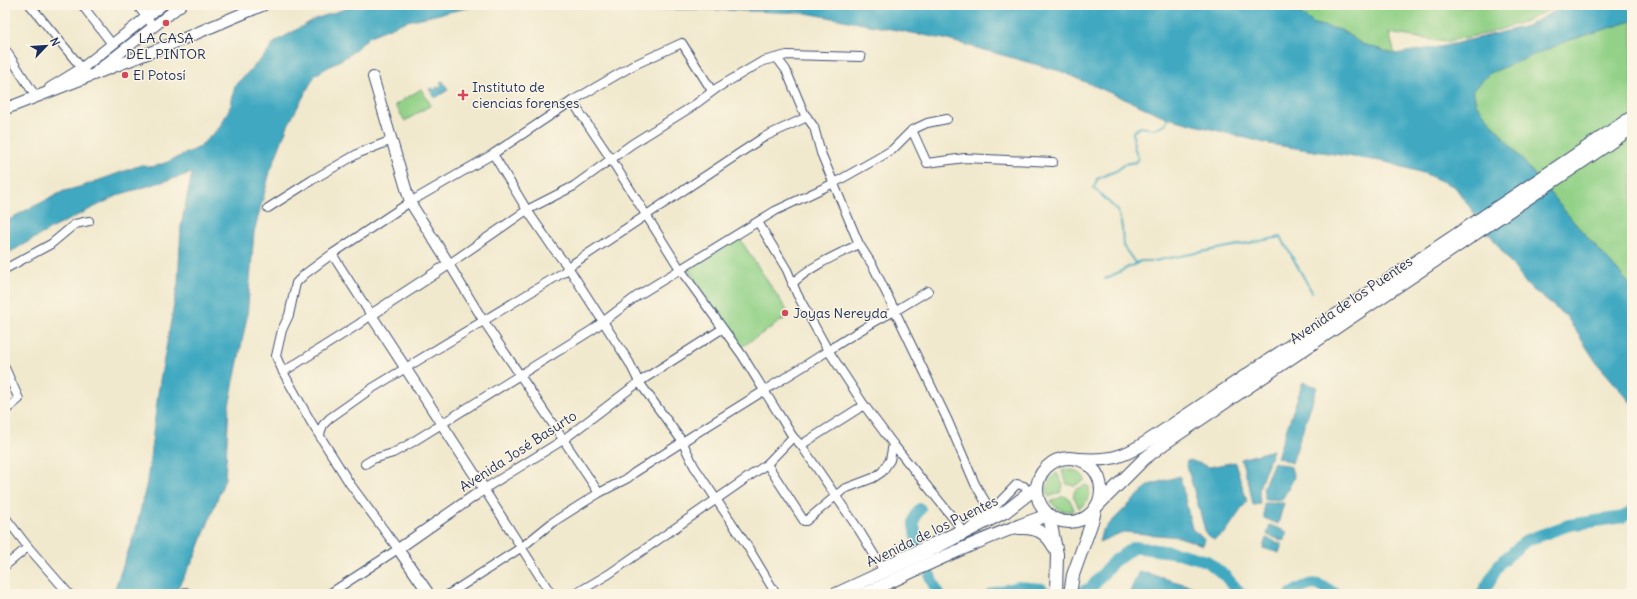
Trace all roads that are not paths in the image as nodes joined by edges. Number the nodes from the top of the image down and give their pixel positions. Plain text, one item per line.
1 (30, 5) edge
2 (82, 5) edge
3 (137, 5) edge
4 (162, 5) edge
5 (181, 5) edge
6 (260, 5) edge
7 (146, 17) junction
8 (154, 27) junction
9 (112, 44) junction
10 (5, 49) edge
11 (861, 57) dead end
12 (777, 58) junction
13 (88, 73) junction
14 (373, 77) dead end
15 (712, 91) junction
16 (36, 97) junction
17 (572, 101) junction
18 (5, 109) edge
19 (807, 117) junction
20 (1632, 117) edge
21 (947, 119) dead end
22 (1632, 128) edge
23 (912, 130) junction
24 (392, 140) junction
25 (1601, 143) junction
26 (493, 154) junction
27 (611, 159) junction
28 (1053, 162) dead end
29 (834, 183) junction
30 (410, 202) junction
31 (268, 208) dead end
32 (527, 210) junction
33 (646, 215) junction
34 (89, 222) dead end
35 (758, 222) junction
36 (859, 244) junction
37 (1443, 251) junction
38 (332, 254) junction
39 (449, 264) junction
40 (568, 267) junction
41 (5, 269) edge
42 (680, 269) junction
43 (792, 284) junction
44 (928, 291) dead end
45 (895, 311) junction
46 (371, 315) junction
47 (483, 320) junction
48 (603, 323) junction
49 (722, 329) junction
50 (828, 351) junction
51 (5, 368) edge
52 (405, 369) junction
53 (282, 372) junction
54 (521, 375) junction
55 (639, 382) junction
56 (764, 390) junction
57 (864, 405) junction
58 (5, 411) edge
59 (441, 424) junction
60 (320, 434) junction
61 (793, 437) junction
62 (563, 440) junction
63 (682, 441) junction
64 (893, 444) junction
65 (801, 445) junction
66 (1078, 460) junction
67 (365, 464) dead end
68 (767, 464) junction
69 (484, 489) junction
70 (1033, 490) junction
71 (599, 493) junction
72 (835, 495) junction
73 (715, 500) junction
74 (991, 511) junction
75 (1095, 512) junction
76 (1048, 516) junction
77 (5, 517) edge
78 (961, 528) junction
79 (1008, 529) junction
80 (28, 547) junction
81 (522, 547) junction
82 (398, 549) junction
83 (1057, 554) junction
84 (5, 566) edge
85 (881, 569) junction
86 (69, 594) edge
87 (329, 594) edge
88 (429, 594) edge
89 (449, 594) edge
90 (551, 594) edge
91 (575, 594) edge
92 (776, 594) edge
93 (836, 594) edge
94 (864, 594) edge
95 (1056, 594) edge
96 (1070, 594) edge

1 - 13 street
2 - 9 street
3 - 7 street
4 - 7 street
5 - 8 street
6 - 13 main road
7 - 8 street
7 - 9 street
8 - 13 street
9 - 13 street
10 - 16 street
11 - 12 street
12 - 15 street
12 - 19 street
13 - 16 main road
14 - 24 street
15 - 17 street
15 - 27 street
16 - 18 main road
17 - 26 street
17 - 27 street
19 - 29 street
19 - 33 street
20 - 25 main road, Avenida de los Puentes
21 - 23 street
22 - 25 main road, Avenida de los Puentes
23 - 28 street
23 - 29 street
24 - 30 street
24 - 31 street
25 - 37 main road, Avenida de los Puentes
26 - 30 street
26 - 32 street
27 - 32 street
27 - 33 street
29 - 35 street
29 - 36 street
30 - 38 street
30 - 39 street
32 - 39 street
32 - 40 street
33 - 40 street
33 - 42 street
34 - 41 street
35 - 42 street
35 - 43 street
36 - 43 street
36 - 45 street
37 - 66 main road, Avenida de los Puentes
37 - 75 main road, Avenida de los Puentes
38 - 46 street
38 - 53 street
39 - 46 street
39 - 47 street
40 - 47 street
40 - 48 street
42 - 48 street
42 - 49 street
43 - 50 street
44 - 45 street
45 - 50 street
45 - 74 street
46 - 52 street
46 - 53 street
47 - 52 street
47 - 54 street
48 - 54 street
48 - 55 street
49 - 55 street, Avenida José Basurto
49 - 56 street
50 - 56 street
50 - 57 street
51 - 58 street
52 - 59 street
52 - 60 street
53 - 60 street
54 - 59 street
54 - 62 street
55 - 62 street, Avenida José Basurto
55 - 63 street
56 - 61 street
56 - 63 street
57 - 64 street
57 - 65 street
59 - 67 street
59 - 69 street
60 - 82 street
61 - 65 street
61 - 68 street
62 - 69 street, Avenida José Basurto
62 - 71 street
63 - 71 street
63 - 73 street
64 - 72 street
64 - 78 street
65 - 72 street
66 - 70 main road
66 - 75 main road
68 - 72 street
68 - 73 street
69 - 81 street
69 - 82 street, Avenida José Basurto
70 - 74 street
70 - 76 main road
70 - 85 main road, Avenida de los Puentes
71 - 81 street
72 - 85 street
73 - 91 street
73 - 92 street
74 - 78 street
75 - 76 main road
75 - 96 main road
76 - 79 main road, Avenida de los Puentes
76 - 83 main road
77 - 80 street
78 - 85 street
79 - 83 main road
79 - 94 main road, Avenida de los Puentes
80 - 84 street
80 - 86 street
81 - 89 street
81 - 90 street
82 - 87 street, Avenida José Basurto
82 - 88 street
83 - 95 main road
85 - 93 main road, Avenida de los Puentes

